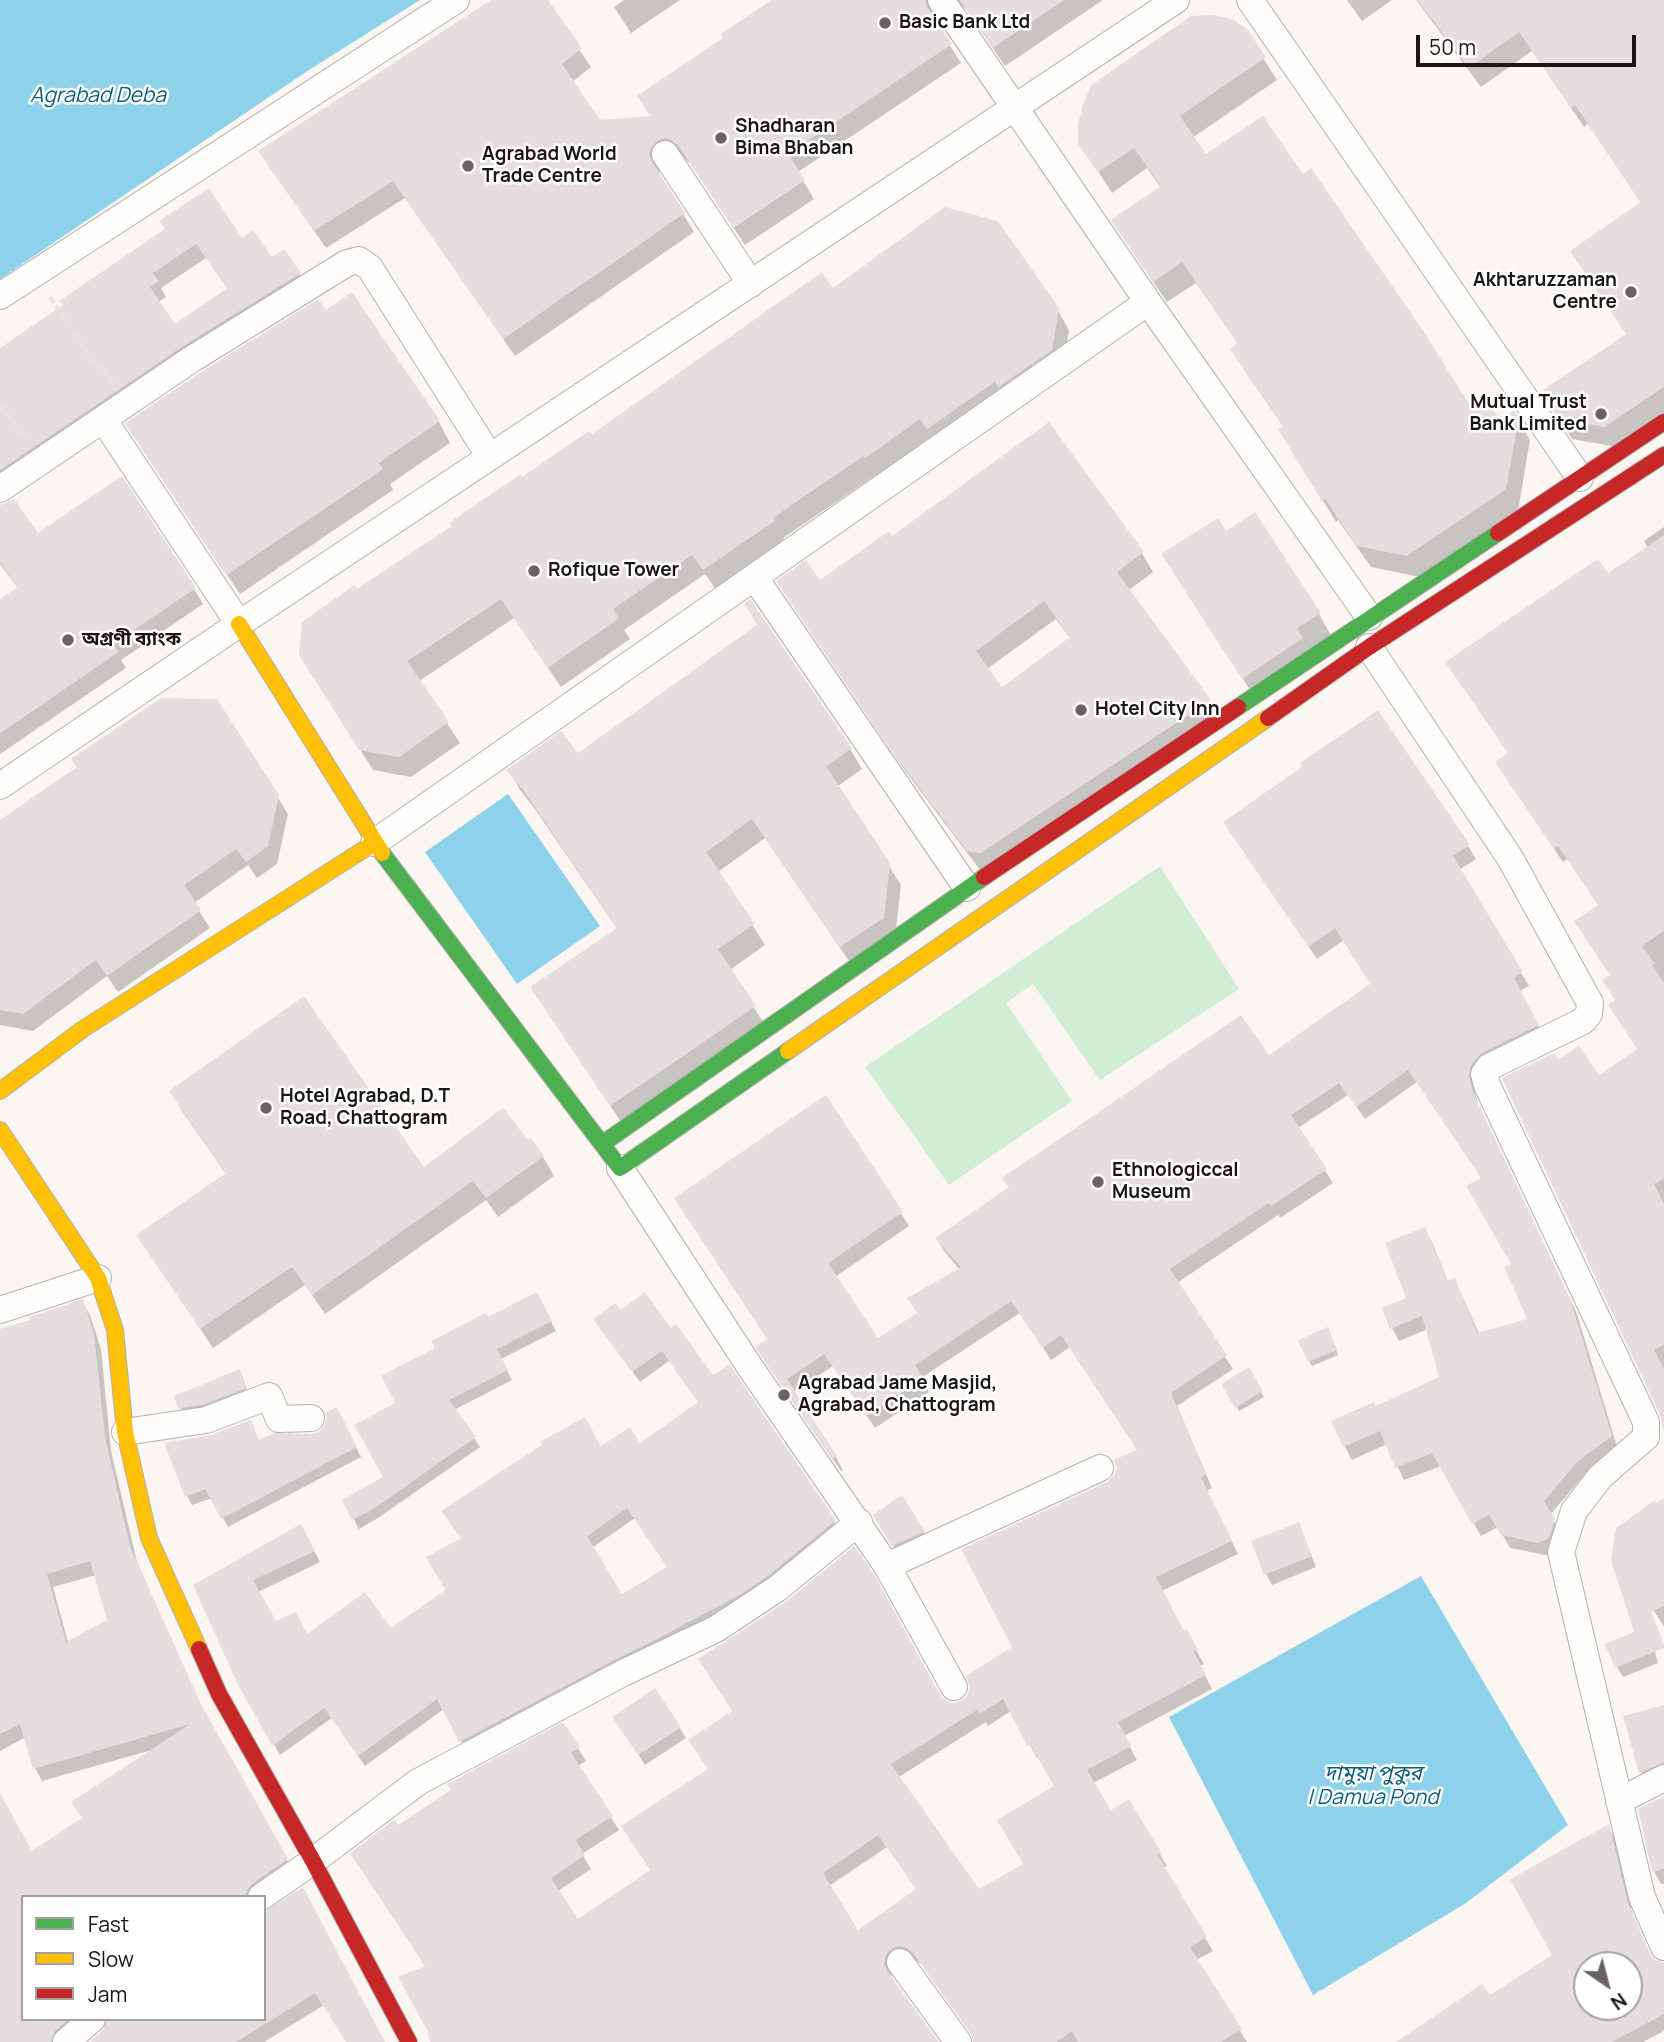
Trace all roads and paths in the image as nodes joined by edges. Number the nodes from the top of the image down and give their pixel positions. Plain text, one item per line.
1 (456, 0) edge
2 (941, 0) edge
3 (1176, 0) edge
4 (1250, 0) edge
5 (1015, 108) junction
6 (665, 154) dead end
7 (34, 274) junction
8 (751, 284) junction
9 (0, 296) edge
10 (1148, 302) junction
11 (127, 403) junction
12 (0, 404) edge
13 (103, 419) junction
14 (1664, 422) edge
15 (1664, 454) edge
16 (490, 457) junction
17 (40, 462) junction
18 (1580, 478) junction
19 (0, 489) edge
20 (755, 578) junction
21 (1370, 617) junction
22 (239, 624) junction
23 (1369, 648) junction
24 (0, 786) edge
25 (374, 843) junction
26 (967, 888) junction
27 (0, 1091) edge
28 (0, 1130) edge
29 (602, 1144) junction
30 (620, 1168) junction
31 (97, 1278) junction
32 (0, 1310) edge
33 (311, 1418) dead end
34 (125, 1432) junction
35 (1100, 1468) dead end
36 (859, 1522) junction
37 (887, 1566) junction
38 (954, 1687) dead end
39 (1664, 1778) edge
40 (1619, 1801) junction
41 (313, 1861) junction
42 (264, 1895) edge
43 (1664, 1947) edge
44 (900, 1962) dead end
45 (90, 2021) edge
46 (66, 2042) edge
47 (409, 2042) edge
48 (958, 2042) edge

1 - 7 street
2 - 5 street
3 - 5 street
4 - 18 street
5 - 8 street
5 - 10 street
6 - 8 street
7 - 9 street
7 - 11 path
8 - 16 street
10 - 20 street
10 - 21 street
11 - 13 street
11 - 16 street
12 - 17 path
13 - 17 street
13 - 22 street
14 - 18 street
15 - 23 street
16 - 22 street
17 - 19 street
18 - 21 street
20 - 25 street
20 - 26 street
21 - 26 street
22 - 24 street
22 - 25 street
23 - 30 street
23 - 40 street
25 - 27 street
25 - 29 street
26 - 29 street
28 - 31 street
29 - 30 street
30 - 36 street
31 - 32 street
31 - 34 street
33 - 34 street
34 - 41 street
35 - 37 street
36 - 37 street
36 - 41 street
37 - 38 street
39 - 40 street
40 - 43 street
41 - 42 street
41 - 47 street
44 - 48 street
45 - 46 street

